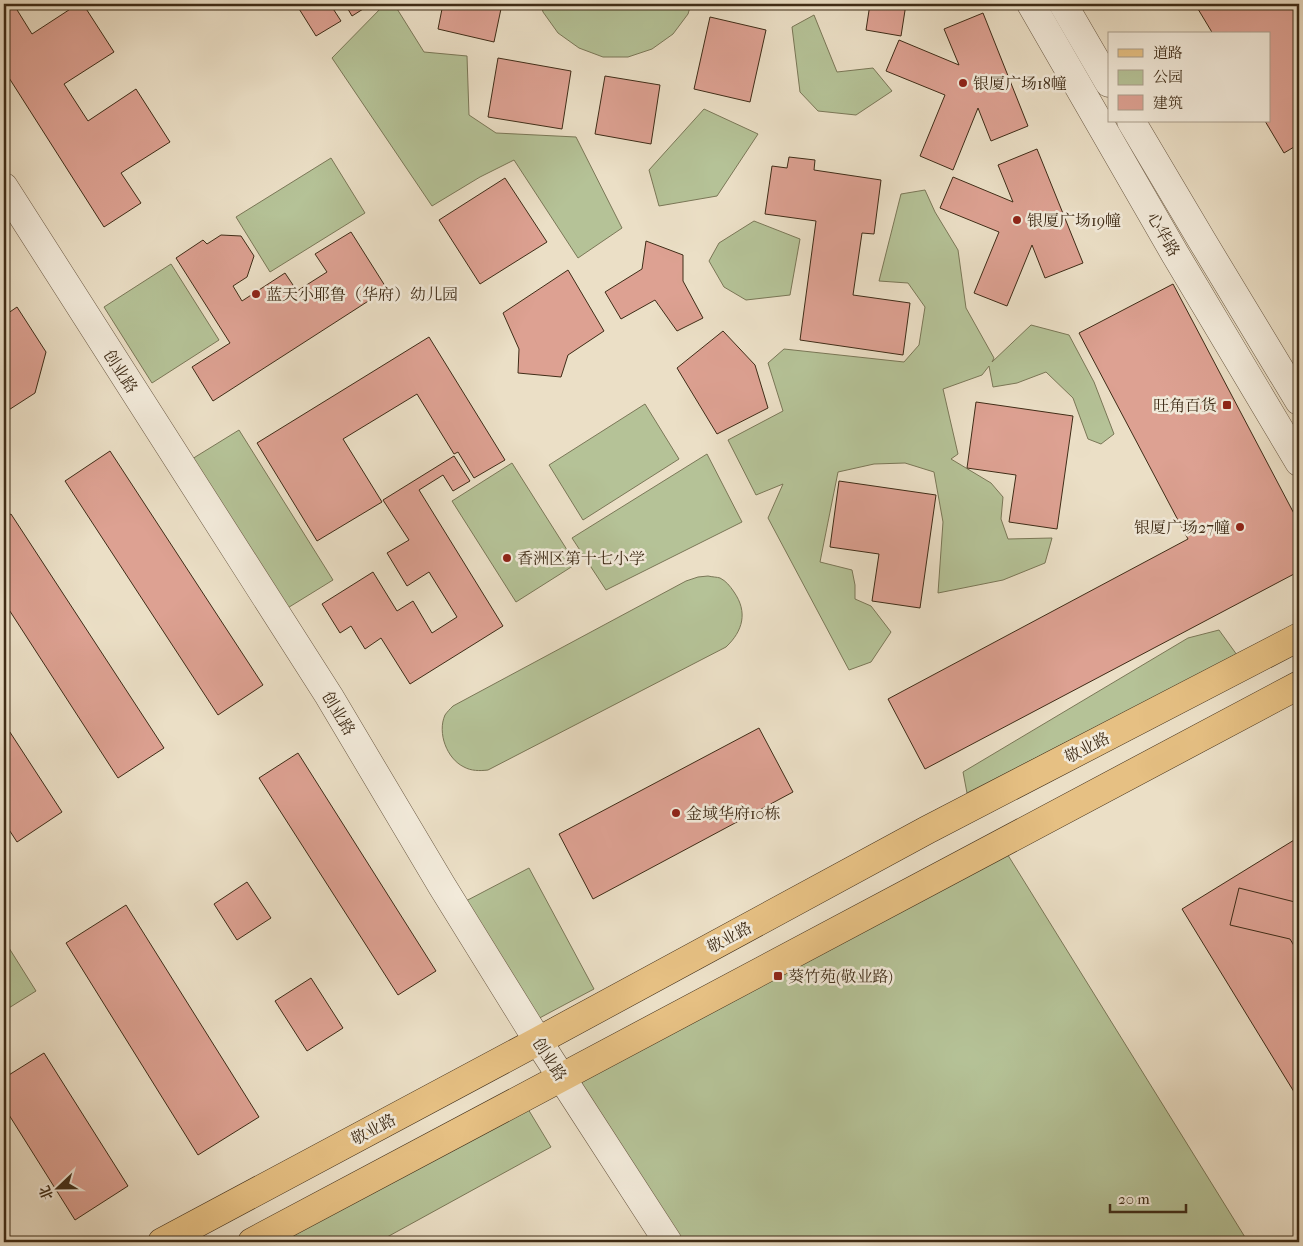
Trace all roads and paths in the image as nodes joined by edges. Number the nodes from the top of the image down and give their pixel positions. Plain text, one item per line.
1 (1031, 4) edge
2 (1062, 4) edge
3 (1108, 82) edge
4 (1132, 122) edge
5 (4, 187) edge
6 (1201, 239) junction
7 (1175, 254) junction
8 (1299, 401) edge
9 (1299, 462) edge
10 (1299, 637) edge
11 (1299, 685) edge
12 (538, 1040) junction
13 (562, 1077) junction
14 (162, 1242) edge
15 (252, 1242) edge
16 (668, 1242) edge

1 - 7 street, 心华路
2 - 3 street
4 - 6 street, 心华路
5 - 12 street, 创业路
6 - 7 street
6 - 8 street, 心华路
7 - 9 street, 心华路
10 - 12 main road, 敬业路
11 - 13 main road
12 - 13 street, 创业路
12 - 14 main road, 敬业路
13 - 15 main road
13 - 16 street, 创业路

